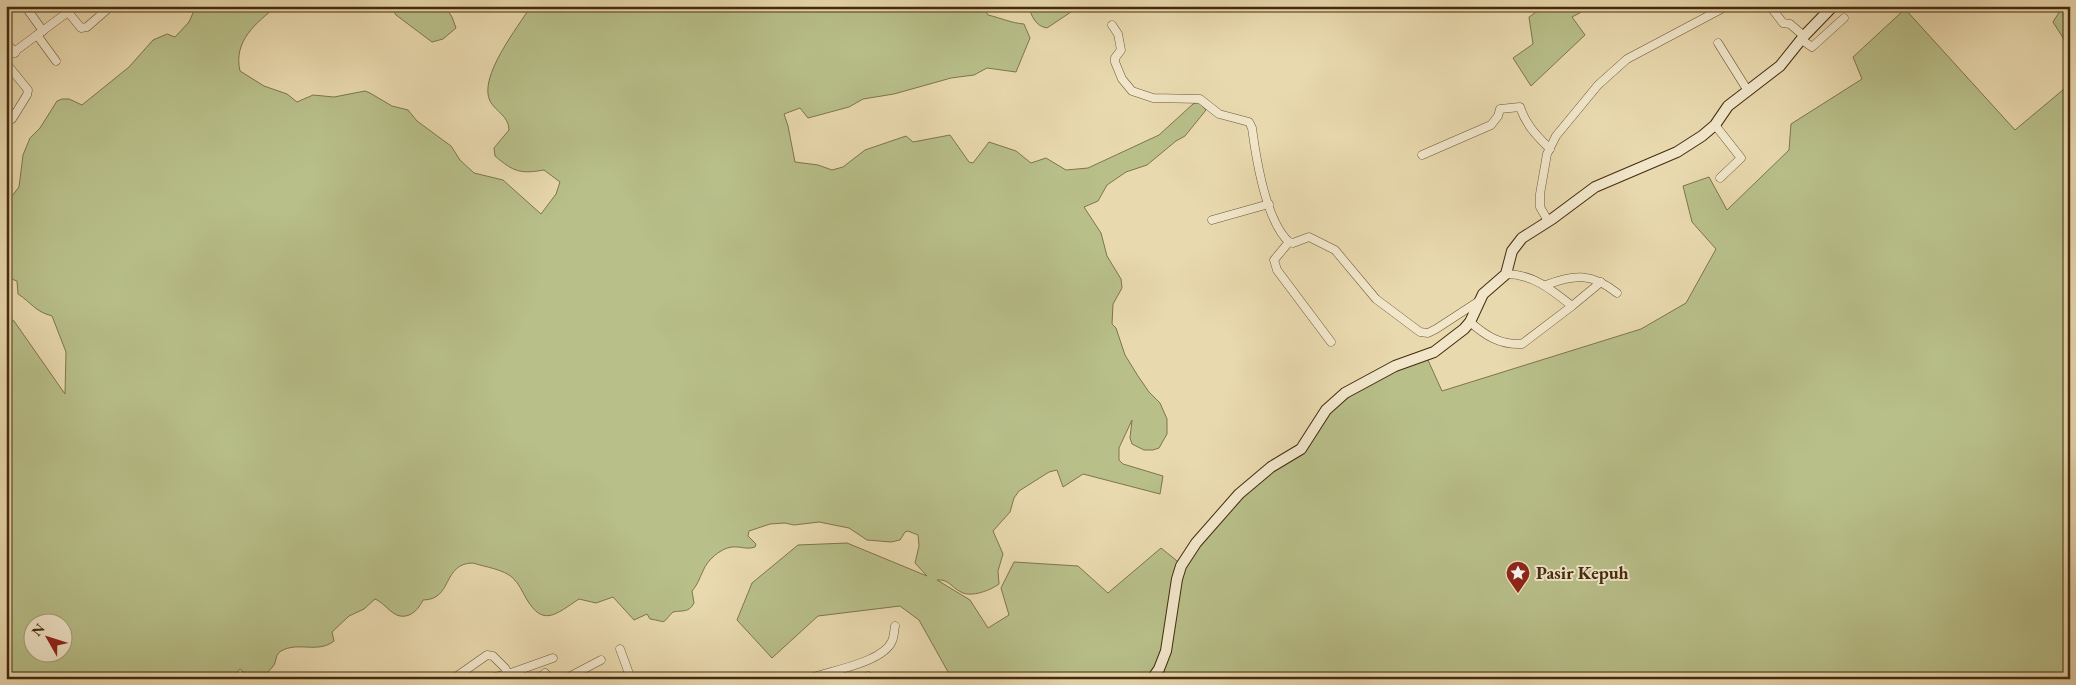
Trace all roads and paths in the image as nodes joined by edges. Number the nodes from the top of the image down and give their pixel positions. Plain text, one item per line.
1 (26, 6) edge
2 (111, 6) edge
3 (1727, 6) edge
4 (1770, 6) edge
5 (1834, 6) edge
6 (72, 8) edge
7 (1844, 18) dead end
8 (1112, 25) dead end
9 (40, 33) junction
10 (1803, 38) junction
11 (6, 42) edge
12 (1718, 42) dead end
13 (15, 52) junction
14 (6, 58) edge
15 (56, 61) dead end
16 (6, 63) edge
17 (1748, 91) junction
18 (6, 120) edge
19 (1715, 125) junction
20 (1550, 149) junction
21 (1422, 155) dead end
22 (1720, 178) dead end
23 (1269, 204) junction
24 (1212, 220) dead end
25 (1548, 221) junction
26 (1290, 242) junction
27 (1506, 274) junction
28 (1601, 282) junction
29 (1546, 285) junction
30 (1617, 293) dead end
31 (1479, 301) junction
32 (1572, 306) junction
33 (1470, 322) junction
34 (1331, 342) dead end
35 (895, 626) dead end
36 (620, 649) dead end
37 (553, 658) dead end
38 (601, 660) dead end
39 (508, 674) junction
40 (454, 679) edge
41 (487, 679) edge
42 (537, 679) edge
43 (550, 679) edge
44 (565, 679) edge
45 (631, 679) edge
46 (808, 679) edge
47 (1152, 679) edge

1 - 9 street
2 - 6 street
3 - 20 street
4 - 10 street
5 - 10 street
6 - 9 street
7 - 10 street
8 - 23 street
9 - 13 street
9 - 15 street
10 - 17 street
11 - 13 street
12 - 17 street
13 - 14 street
16 - 18 street
17 - 19 street
19 - 22 street
19 - 25 street
20 - 21 street
20 - 25 street
23 - 24 street
23 - 26 street
25 - 27 street
26 - 31 street
26 - 34 street
27 - 29 street
27 - 31 street
28 - 29 street
28 - 30 street
28 - 32 street
29 - 32 street
31 - 33 street
32 - 33 street
33 - 47 street
35 - 46 street
36 - 45 street
37 - 39 street
38 - 44 street
39 - 40 street
39 - 41 street
42 - 43 street

